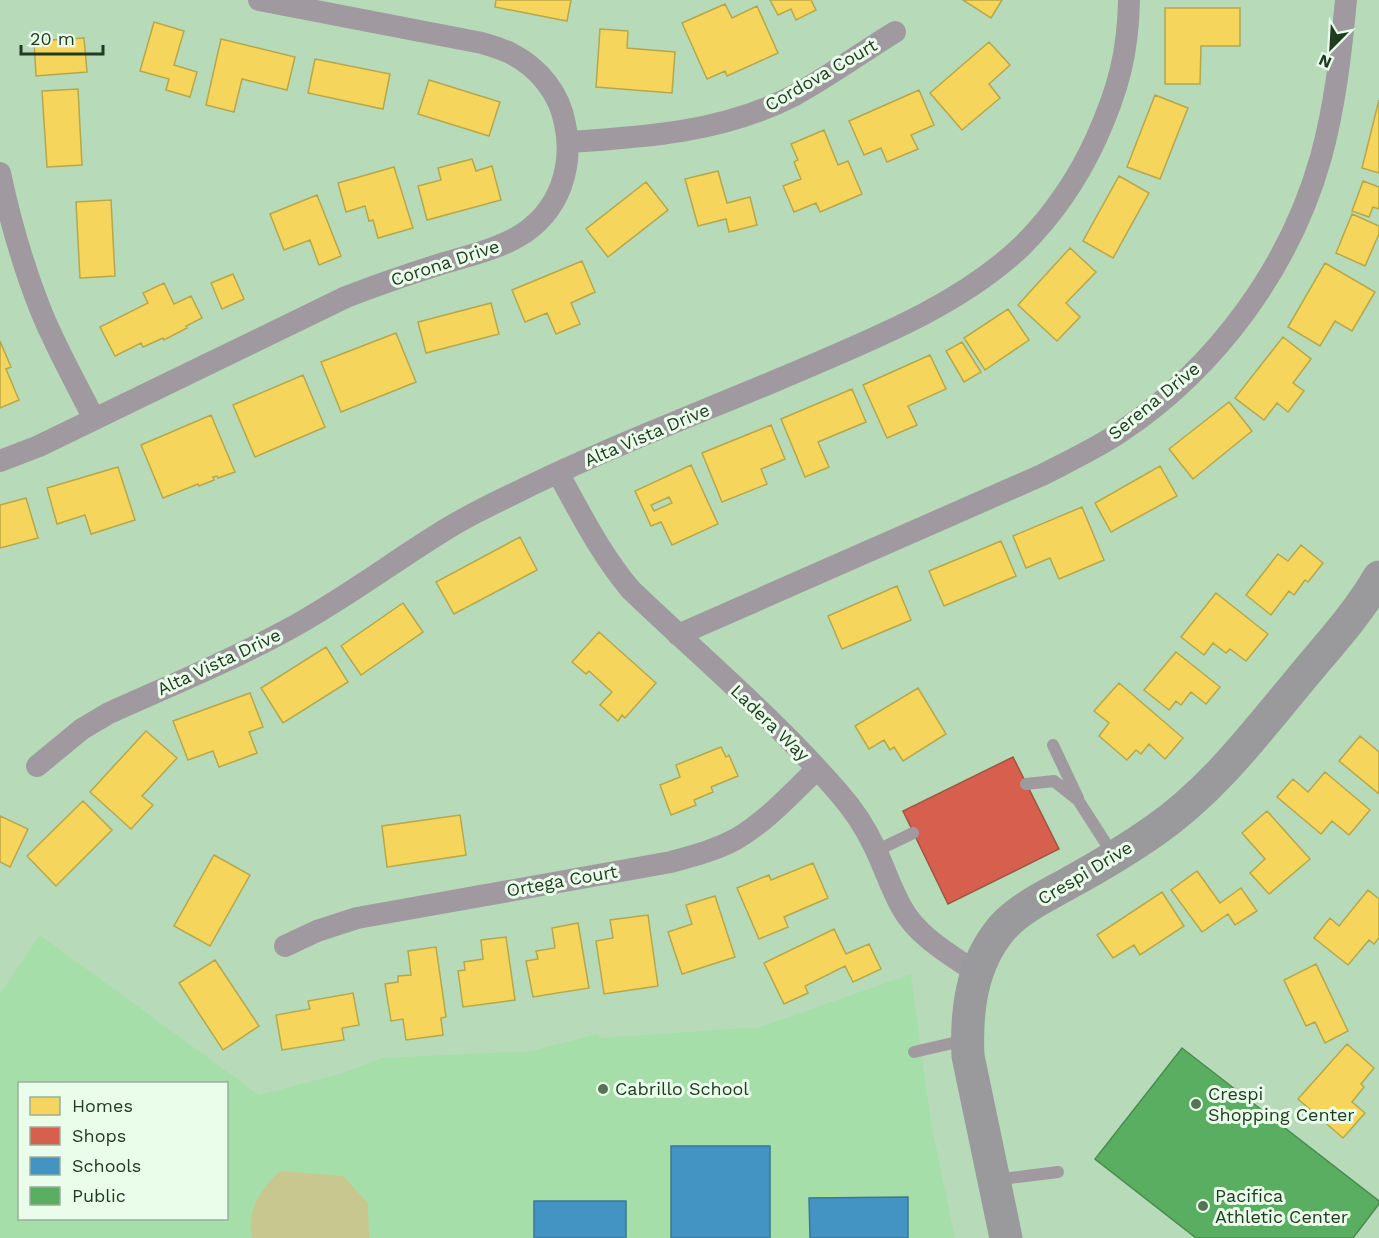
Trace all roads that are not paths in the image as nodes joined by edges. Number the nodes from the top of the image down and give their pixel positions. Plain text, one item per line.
1 (259, 0) edge
2 (1129, 0) edge
3 (1346, 0) edge
4 (895, 32) dead end
5 (569, 142) junction
6 (0, 173) edge
7 (94, 418) junction
8 (0, 461) edge
9 (558, 473) junction
10 (1379, 578) edge
11 (678, 635) junction
12 (1053, 745) dead end
13 (37, 766) dead end
14 (817, 769) junction
15 (1026, 784) dead end
16 (1078, 800) junction
17 (913, 833) dead end
18 (876, 851) junction
19 (1115, 856) junction
20 (285, 946) dead end
21 (977, 973) junction
22 (968, 1040) junction
23 (915, 1052) dead end
24 (1058, 1172) dead end
25 (994, 1180) junction
26 (1006, 1238) edge

1 - 5 street, Corona Drive
2 - 9 street, Alta Vista Drive
3 - 11 street, Serena Drive
4 - 5 street, Cordova Court
5 - 7 street, Corona Drive
6 - 7 street
7 - 8 street, Corona Drive
9 - 11 street, Ladera Way
9 - 13 street, Alta Vista Drive
10 - 19 street, Crespi Drive
11 - 14 street, Ladera Way
12 - 16 lane
14 - 18 street, Ladera Way
14 - 20 street, Ortega Court
15 - 16 lane
16 - 19 lane
17 - 18 lane
18 - 21 street, Ladera Way
19 - 21 street, Crespi Drive
21 - 22 street, Crespi Drive
22 - 23 lane
22 - 25 street, Crespi Drive
24 - 25 lane
25 - 26 street, Crespi Drive

